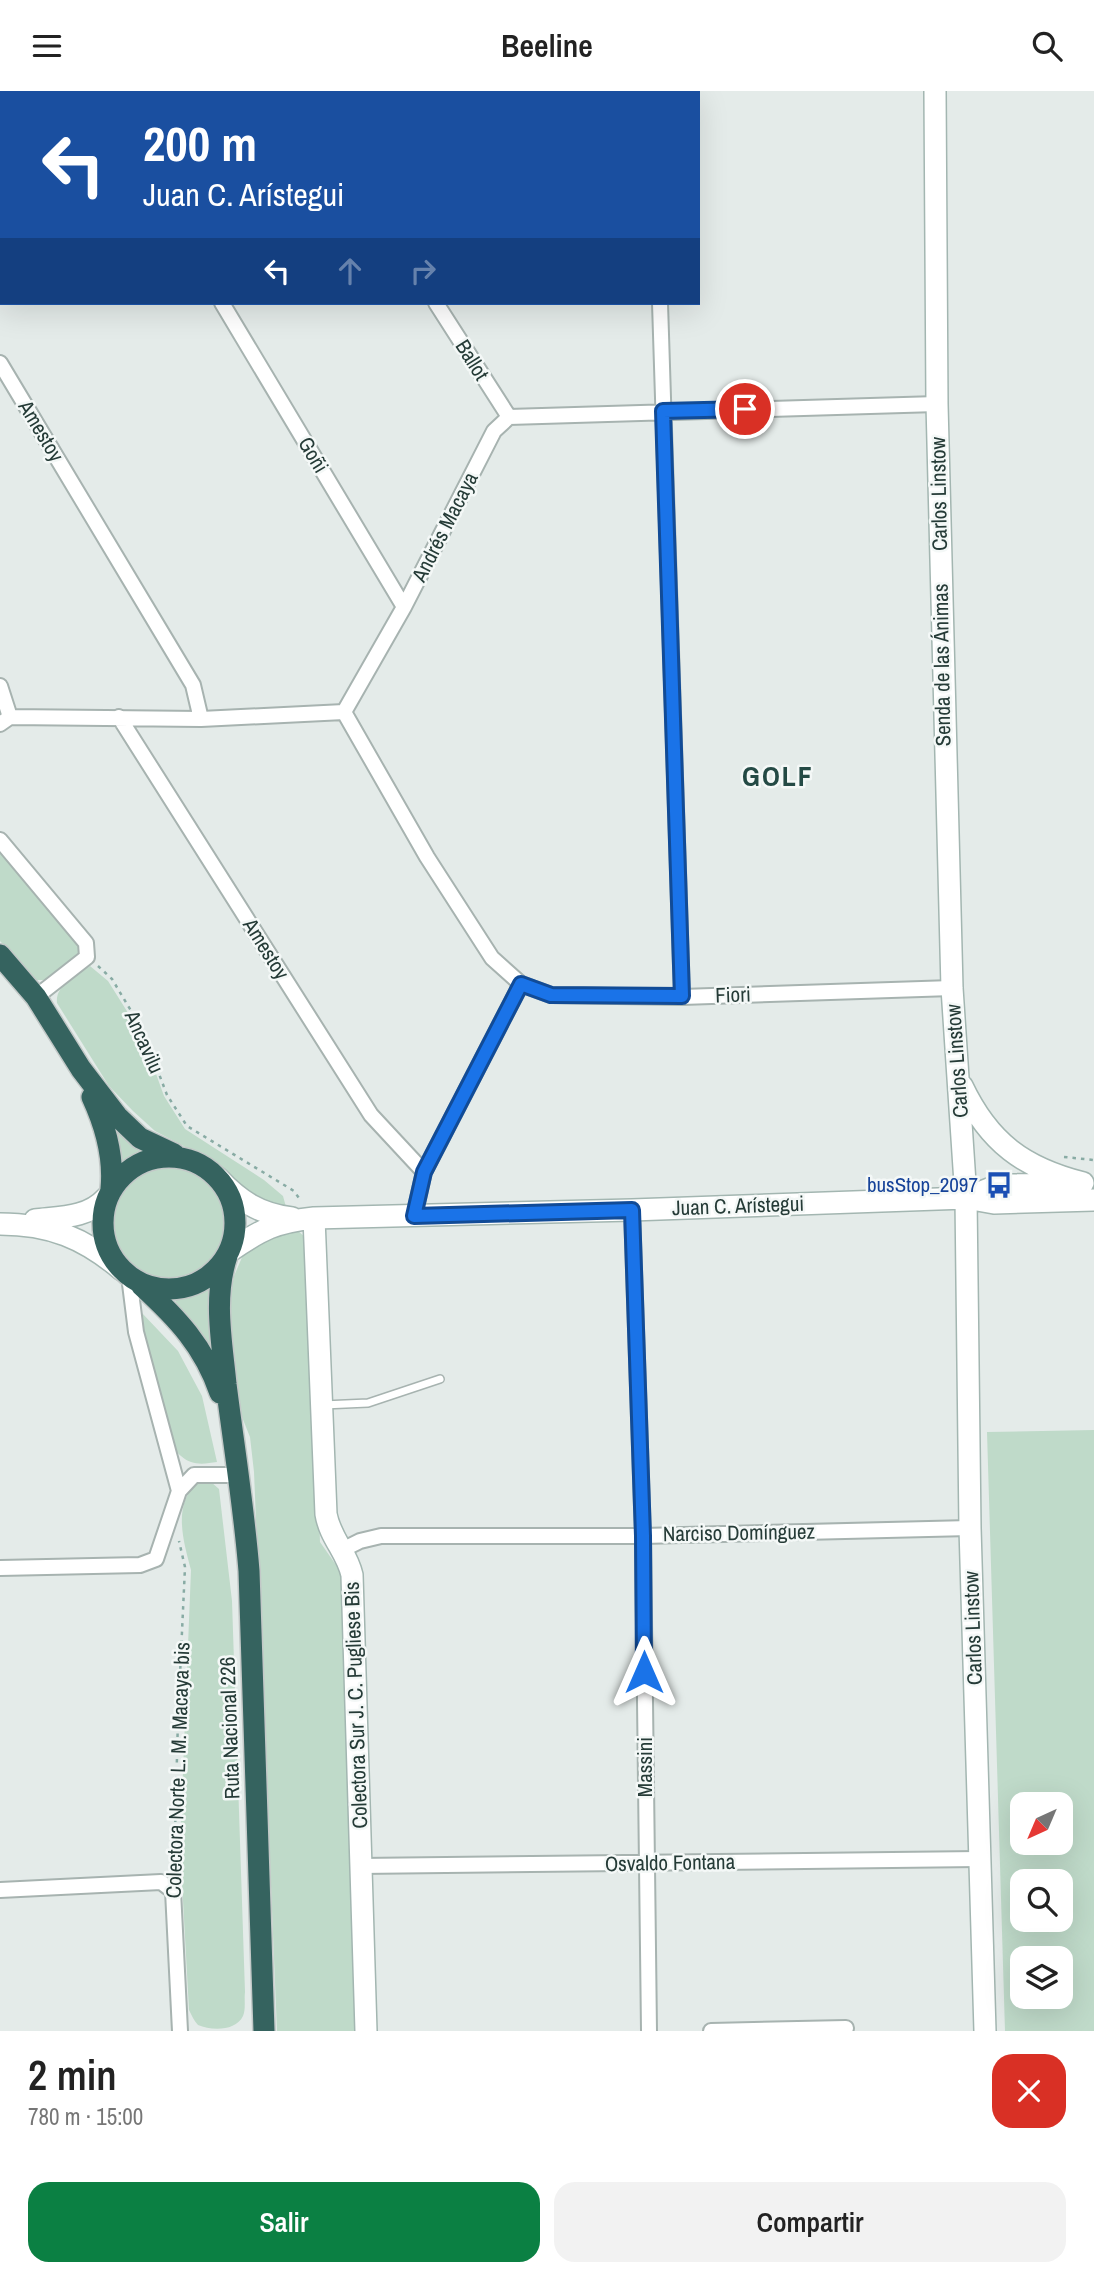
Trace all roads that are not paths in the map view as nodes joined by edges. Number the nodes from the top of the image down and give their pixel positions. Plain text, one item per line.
1 (935, 91) edge
2 (223, 305) edge
3 (437, 305) edge
4 (660, 305) edge
5 (0, 363) edge
6 (937, 404) junction
7 (663, 411) junction
8 (509, 417) junction
9 (404, 607) junction
10 (0, 686) edge
11 (344, 712) junction
12 (119, 717) junction
13 (201, 719) junction
14 (5, 721) edge
15 (0, 840) edge
16 (0, 955) edge
17 (521, 984) junction
18 (952, 988) junction
19 (682, 996) junction
20 (36, 997) junction
21 (81, 1069) junction
22 (958, 1076) junction
23 (186, 1158) junction
24 (424, 1172) junction
25 (218, 1178) junction
26 (1090, 1189) edge
27 (109, 1194) junction
28 (966, 1198) junction
29 (632, 1210) junction
30 (414, 1216) junction
31 (308, 1219) junction
32 (5, 1224) edge
33 (228, 1254) junction
34 (129, 1276) junction
35 (440, 1379) dead end
36 (322, 1405) junction
37 (231, 1425) junction
38 (239, 1475) junction
39 (179, 1491) junction
40 (970, 1528) junction
41 (643, 1536) junction
42 (342, 1550) junction
43 (0, 1568) edge
44 (979, 1859) junction
45 (646, 1864) junction
46 (360, 1866) junction
47 (0, 1890) edge
48 (846, 2028) dead end
49 (180, 2031) edge
50 (264, 2031) edge
51 (366, 2031) edge
52 (649, 2031) edge
53 (711, 2031) edge
54 (985, 2031) edge

1 - 6 main road, Carlos Linstow
2 - 9 street, Goñi
3 - 8 street, Ballot
4 - 7 street
5 - 13 street, Amestoy
6 - 7 street
6 - 18 main road, Carlos Linstow
7 - 8 street
7 - 19 street
8 - 9 street, Andrés Macaya
9 - 11 street, Andrés Macaya
10 - 14 street
11 - 13 street
11 - 17 street
12 - 13 street
12 - 14 street
12 - 24 street, Amestoy
15 - 20 street
16 - 20 highway, Ruta Nacional 226
17 - 19 street, Fiori
17 - 24 street
18 - 19 street, Fiori
18 - 22 main road, Carlos Linstow
20 - 21 highway, Ruta Nacional 226
21 - 23 highway, Ruta Nacional 226
21 - 27 highway, Ruta Nacional 226
22 - 26 main road
22 - 28 main road, Carlos Linstow
23 - 25 highway, Ruta Nacional 226
23 - 27 highway
24 - 30 street
25 - 31 main road, Juan C. Arístegui
25 - 33 highway, Ruta Nacional 226
26 - 28 main road, Juan C. Arístegui
27 - 32 main road
27 - 34 highway, Ruta Nacional 226
28 - 29 main road, Juan C. Arístegui
28 - 40 main road, Carlos Linstow
29 - 30 main road, Juan C. Arístegui
29 - 41 street, Massini
30 - 31 main road, Juan C. Arístegui
31 - 33 main road, Juan C. Arístegui
31 - 36 main road, Colectora Sur J. C. Pugliese Bis
32 - 34 main road
33 - 34 highway
33 - 37 highway, Ruta Nacional 226
34 - 37 highway, Ruta Nacional 226
34 - 39 street
35 - 36 lane
36 - 42 main road, Colectora Sur J. C. Pugliese Bis
37 - 38 highway, Ruta Nacional 226
38 - 39 street
38 - 50 highway, Ruta Nacional 226
39 - 43 street
40 - 41 street, Narciso Domínguez
40 - 44 main road, Carlos Linstow
41 - 42 street, Narciso Domínguez
41 - 45 street, Massini
42 - 46 main road, Colectora Sur J. C. Pugliese Bis
44 - 45 street, Osvaldo Fontana
44 - 54 main road, Carlos Linstow
45 - 46 street, Osvaldo Fontana
45 - 52 street, Massini
46 - 51 main road, Colectora Sur J. C. Pugliese Bis
47 - 49 street, Colectora Norte L. M. Macaya bis
48 - 53 street

